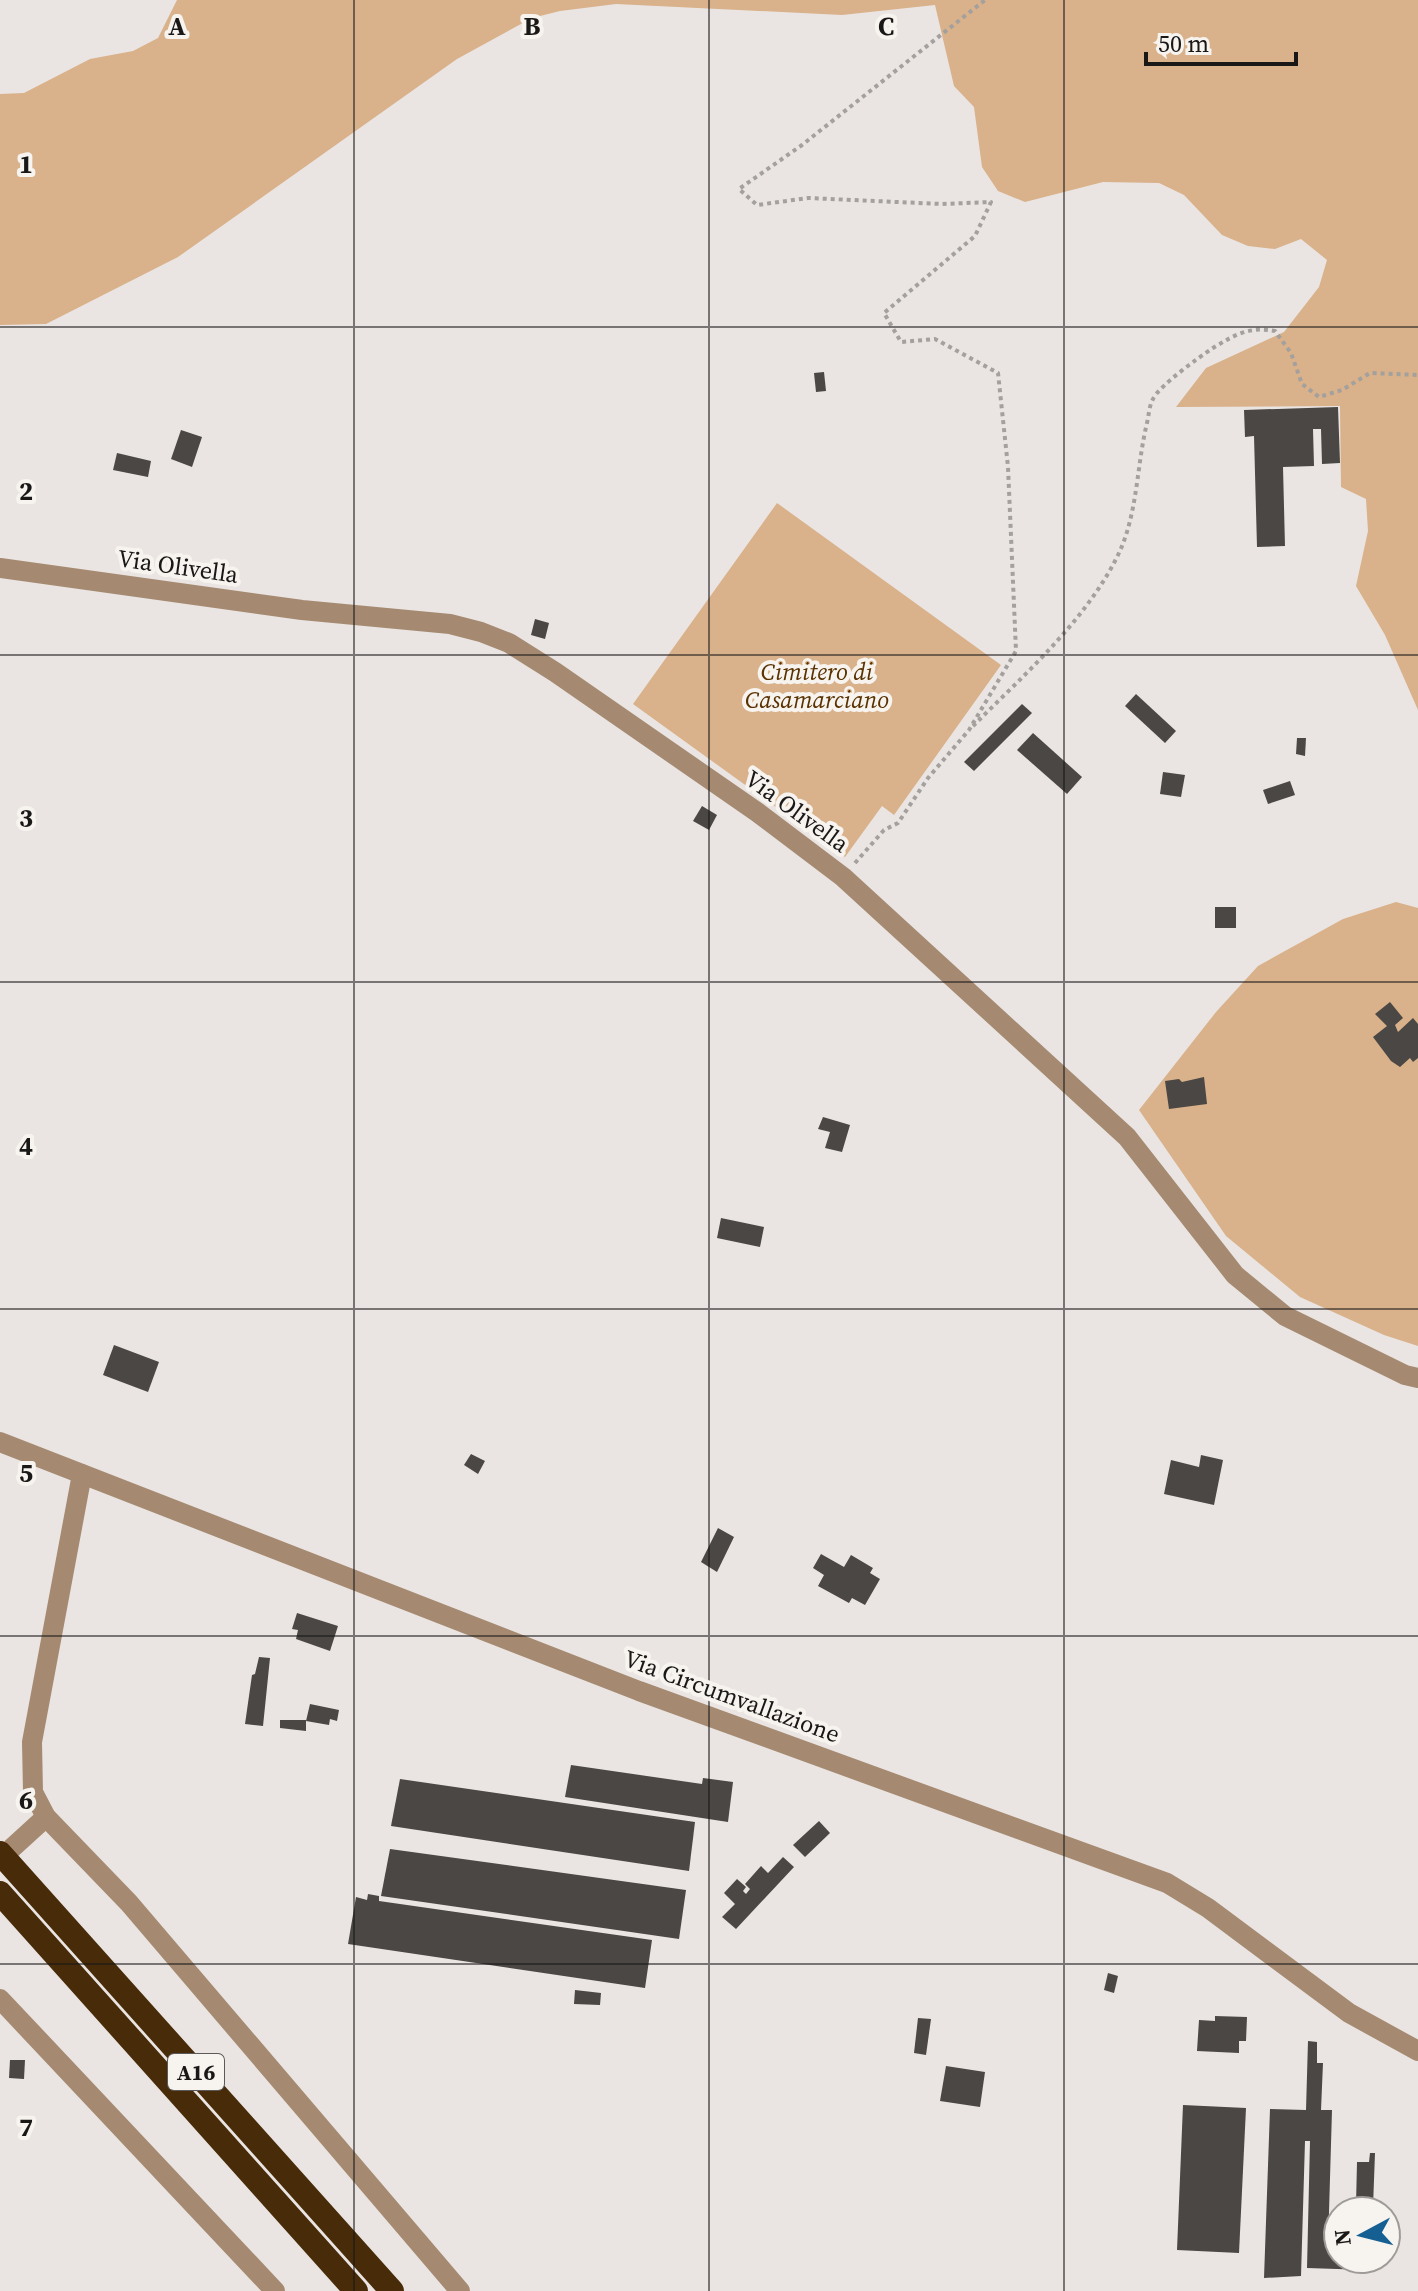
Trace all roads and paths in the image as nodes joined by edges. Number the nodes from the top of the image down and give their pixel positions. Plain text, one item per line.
1 (985, 0) edge
2 (1418, 375) edge
3 (0, 568) edge
4 (969, 730) junction
5 (843, 877) junction
6 (1418, 1378) edge
7 (0, 1442) edge
8 (82, 1474) junction
9 (46, 1817) junction
10 (6, 1851) edge
11 (0, 1893) edge
12 (0, 1999) edge
13 (1418, 2051) edge
14 (275, 2291) edge
15 (356, 2291) edge
16 (392, 2291) edge
17 (460, 2291) edge

1 - 4 path
2 - 4 path
3 - 5 street, Via Olivella
4 - 5 path
5 - 6 street, Via Olivella
7 - 8 street, Via Circumvallazione
8 - 9 street
8 - 13 street, Via Circumvallazione
9 - 10 street
9 - 17 street
10 - 16 highway, A16
11 - 15 highway, A16
12 - 14 street

